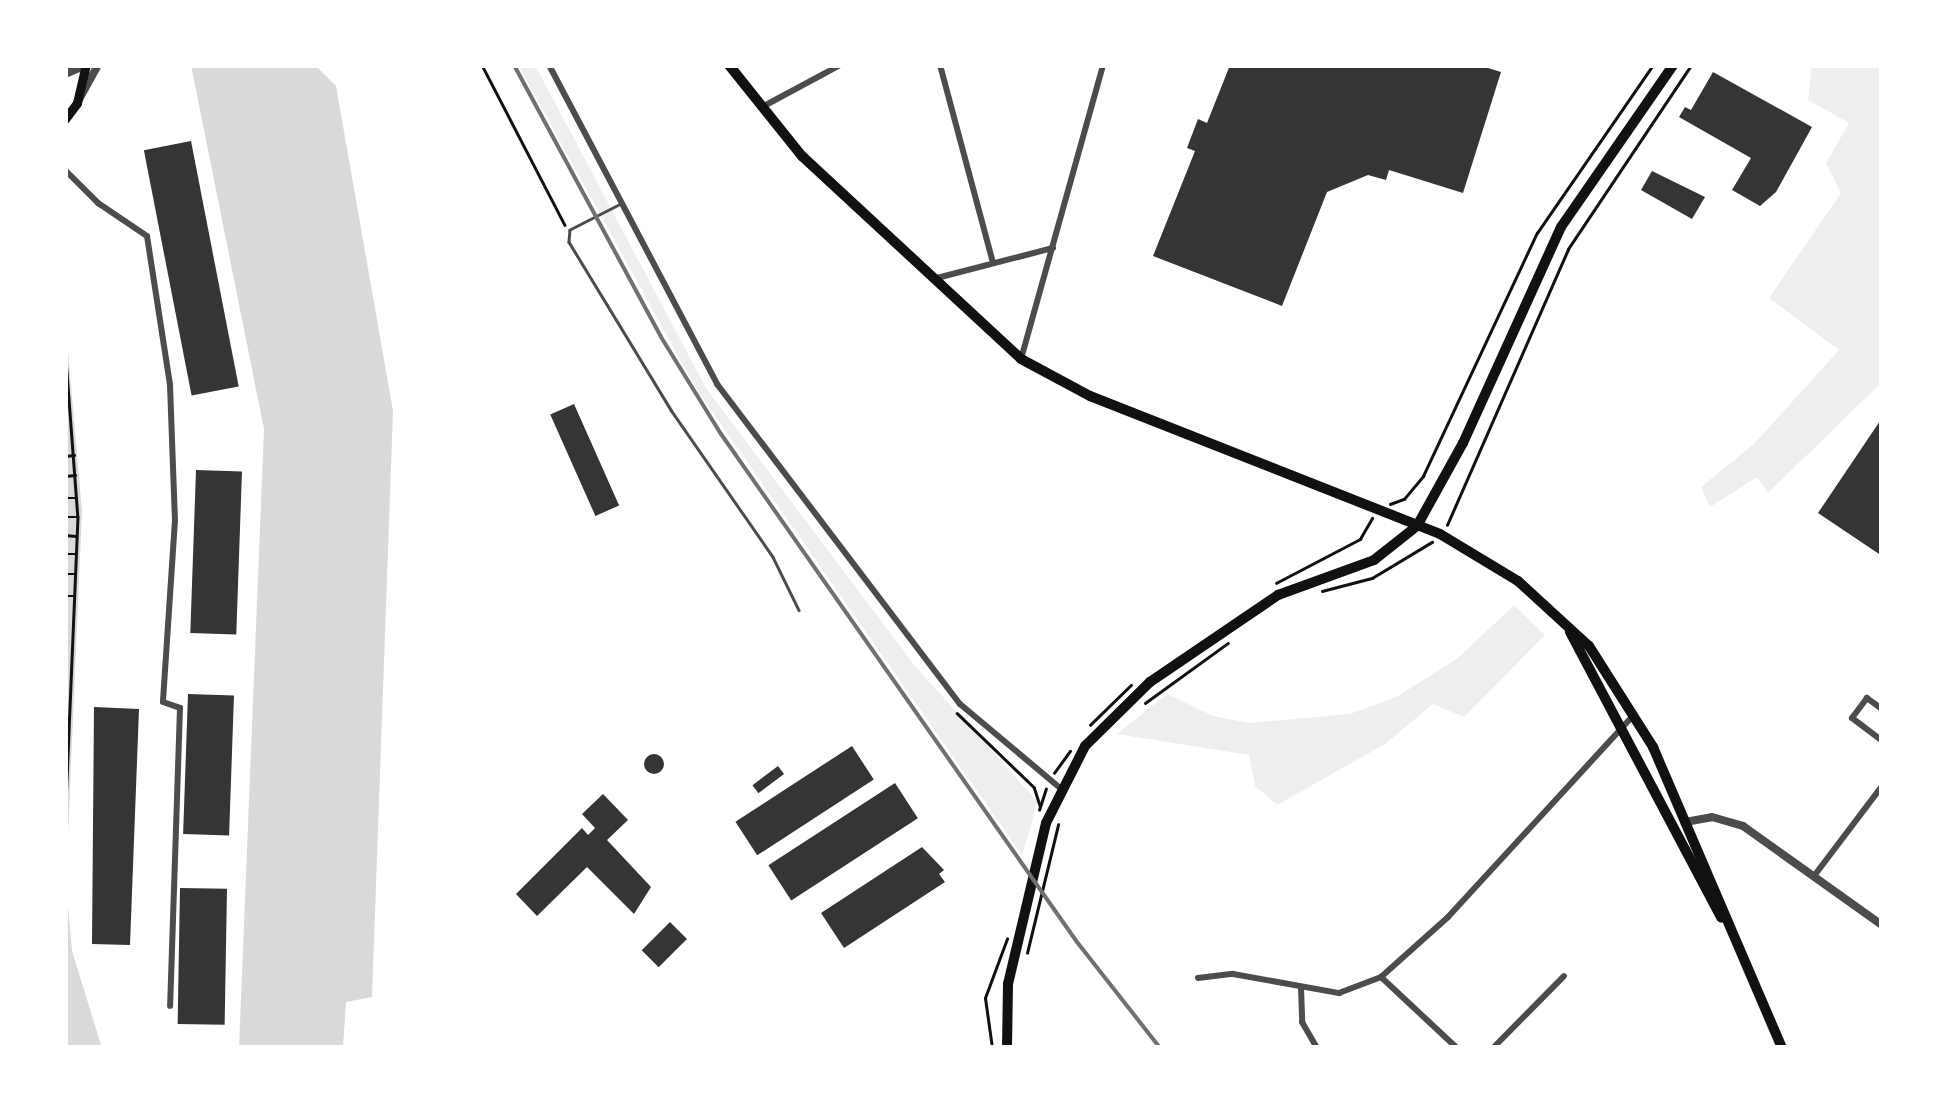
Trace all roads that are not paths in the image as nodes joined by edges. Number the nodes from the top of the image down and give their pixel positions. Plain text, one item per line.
1 (86, 65) edge
2 (98, 65) edge
3 (549, 65) edge
4 (729, 65) edge
5 (840, 65) edge
6 (940, 65) edge
7 (1104, 65) edge
8 (1673, 65) edge
9 (65, 74) edge
10 (76, 103) junction
11 (758, 108) junction
12 (65, 119) edge
13 (65, 170) edge
14 (621, 204) junction
15 (1053, 248) junction
16 (992, 259) junction
17 (932, 280) junction
18 (1021, 359) junction
19 (1417, 526) junction
20 (800, 610) dead end
21 (1569, 632) junction
22 (1882, 709) edge
23 (1635, 714) junction
24 (1624, 726) junction
25 (1882, 741) edge
26 (1882, 786) edge
27 (1060, 788) junction
28 (1686, 822) junction
29 (1670, 825) junction
30 (1814, 876) junction
31 (1882, 925) edge
32 (1729, 929) junction
33 (1564, 976) dead end
34 (1381, 977) junction
35 (1198, 978) dead end
36 (1301, 987) junction
37 (170, 1006) dead end
38 (1007, 1048) edge
39 (1317, 1048) edge
40 (1457, 1048) edge
41 (1494, 1048) edge
42 (1782, 1048) edge

1 - 9 street
1 - 10 main road
2 - 10 street
3 - 14 street
4 - 11 main road
5 - 11 street
6 - 16 street
7 - 15 street
8 - 19 main road
10 - 12 main road
11 - 17 main road
13 - 37 street
14 - 20 lane
14 - 27 street
15 - 16 street
15 - 18 street
16 - 17 street
17 - 18 main road
18 - 19 main road
19 - 21 main road
19 - 27 main road
21 - 23 main road
21 - 24 main road
22 - 25 street
23 - 24 street
23 - 28 main road
24 - 29 main road
24 - 34 street
26 - 30 street
27 - 38 main road
28 - 29 street
28 - 30 street
28 - 32 main road
29 - 32 main road
30 - 31 street
32 - 42 main road
33 - 41 street
34 - 36 street
34 - 40 street
35 - 36 street
36 - 39 street

